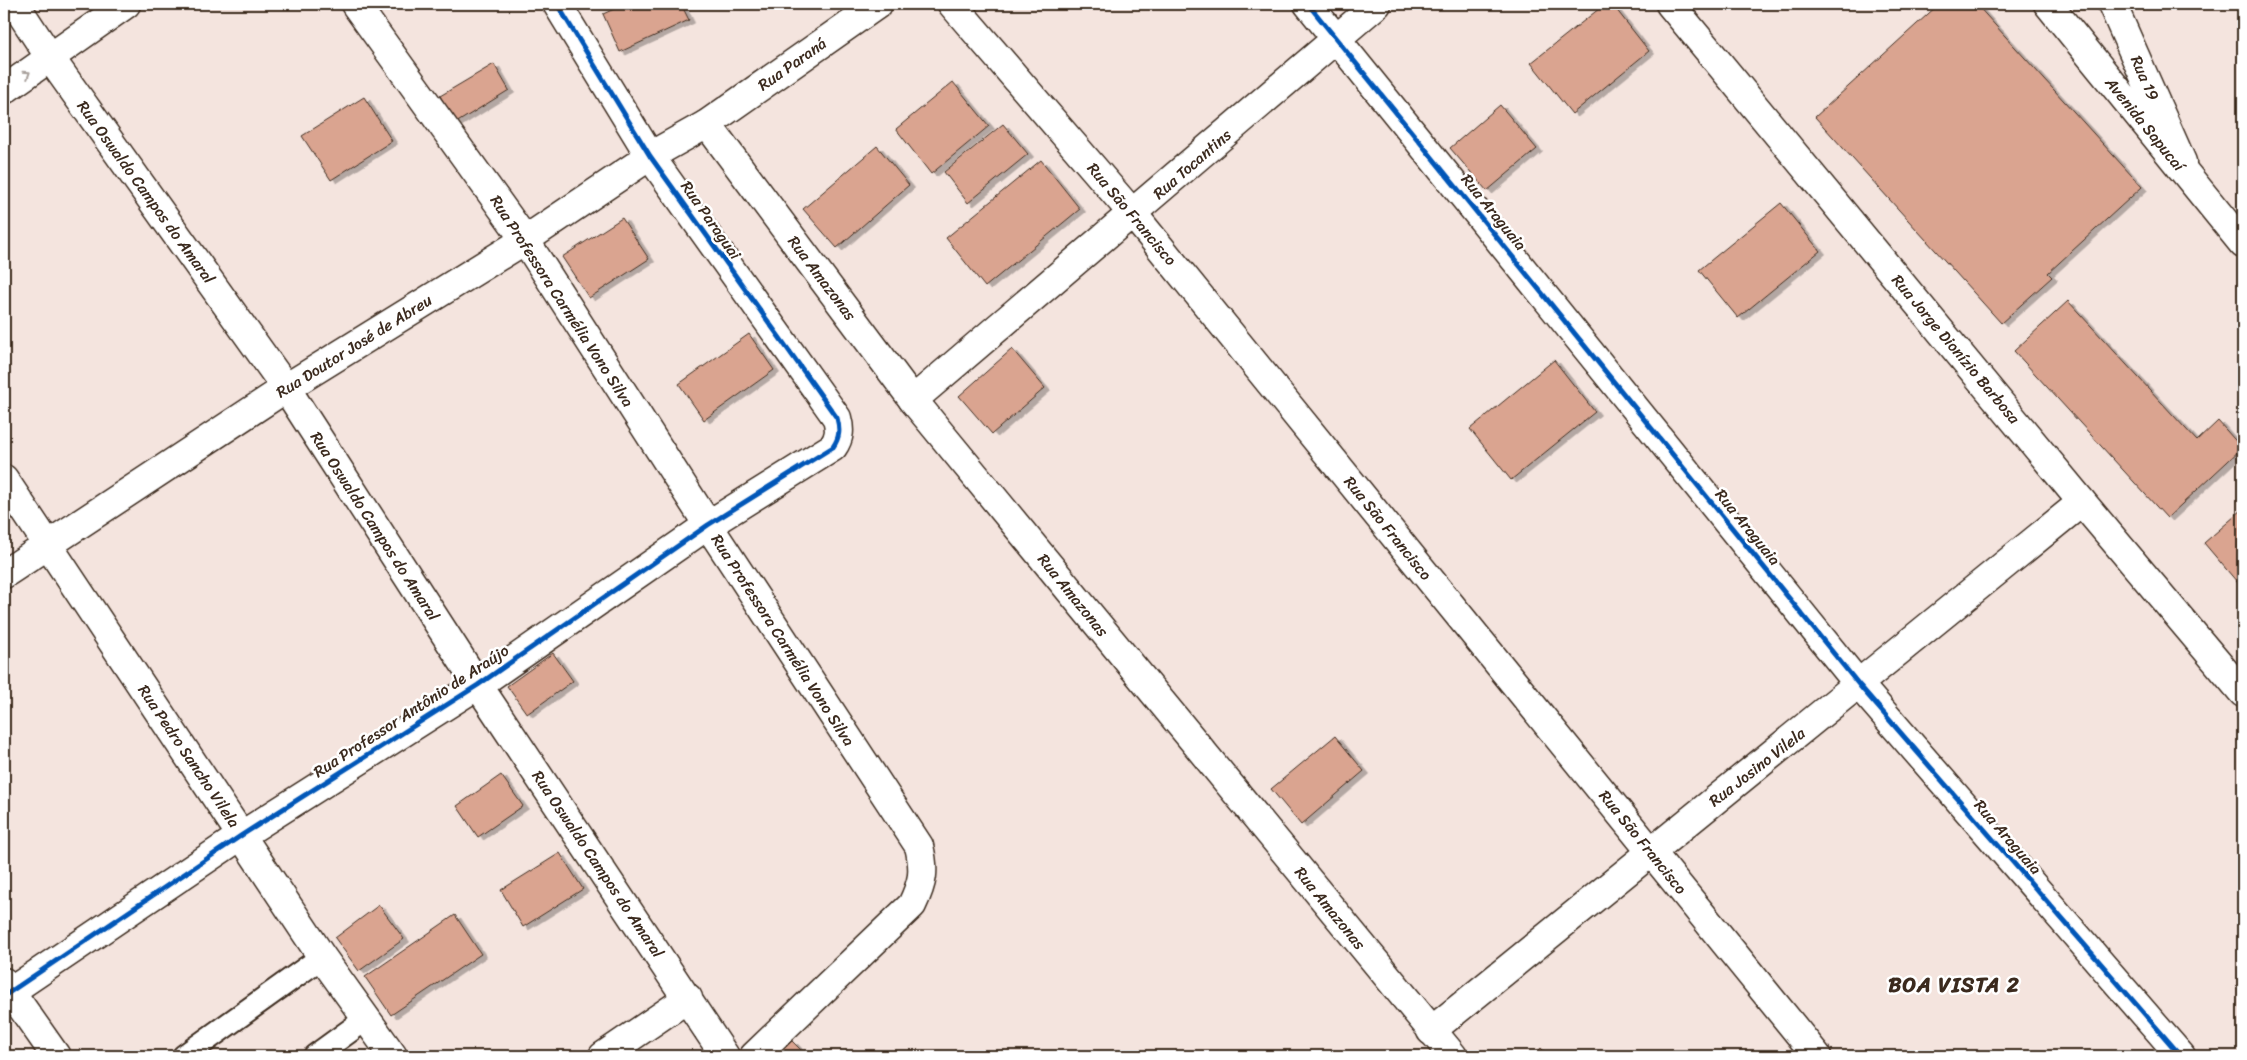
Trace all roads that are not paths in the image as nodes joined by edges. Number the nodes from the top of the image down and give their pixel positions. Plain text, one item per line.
1 (15, 4) edge
2 (126, 4) edge
3 (355, 4) edge
4 (557, 4) edge
5 (878, 4) edge
6 (952, 4) edge
7 (1308, 4) edge
8 (1378, 4) edge
9 (1670, 4) edge
10 (2048, 4) edge
11 (2112, 4) edge
12 (1337, 38) junction
13 (51, 59) junction
14 (4, 90) edge
15 (707, 124) junction
16 (650, 156) junction
17 (2189, 179) junction
18 (1134, 214) junction
19 (525, 240) junction
20 (2243, 244) edge
21 (286, 388) junction
22 (913, 400) junction
23 (833, 447) joint
24 (4, 479) edge
25 (2082, 502) junction
26 (708, 525) junction
27 (48, 545) junction
28 (4, 574) edge
29 (478, 685) junction
30 (1860, 686) junction
31 (2243, 693) edge
32 (242, 834) junction
33 (1650, 851) junction
34 (322, 957) junction
35 (6, 990) edge
36 (688, 998) junction
37 (366, 1019) junction
38 (1431, 1031) junction
39 (56, 1056) edge
40 (184, 1056) edge
41 (315, 1056) edge
42 (393, 1056) edge
43 (603, 1056) edge
44 (725, 1056) edge
45 (754, 1056) edge
46 (1453, 1056) edge
47 (1817, 1056) edge
48 (2181, 1056) edge

1 - 13 street, Rua Oswaldo Campos do Amaral
2 - 13 street
3 - 19 street, Rua Professora Carmélia Vono Silva
4 - 16 street, Rua Paraguai
5 - 15 street, Rua Paraná
6 - 18 street, Rua São Francisco
7 - 12 street, Rua Araguaia
8 - 12 street, Rua Tocantins
9 - 25 street, Rua Jorge Dionízio Barbosa
10 - 17 street, Avenida Sapucaí
11 - 17 street, Rua 19
12 - 18 street, Rua Tocantins
12 - 30 street, Rua Araguaia
14 -> 13 street
13 - 21 street, Rua Oswaldo Campos do Amaral
15 - 16 street, Rua Doutor José de Abreu
15 - 22 street, Rua Amazonas
16 - 19 street, Rua Doutor José de Abreu
16 - 23 street, Rua Paraguai
17 - 20 street, Avenida Sapucaí
18 - 22 street, Rua Tocantins
18 - 33 street, Rua São Francisco
19 - 21 street, Rua Doutor José de Abreu
19 - 26 street, Rua Professora Carmélia Vono Silva
21 - 27 street, Rua Doutor José de Abreu
21 - 29 street, Rua Oswaldo Campos do Amaral
22 - 38 street, Rua Amazonas
23 - 26 street, Rua Professor Antônio de Araújo
24 - 27 street, Rua Pedro Sancho Vilela
25 - 30 street, Rua Josino Vilela
25 - 31 street, Rua Jorge Dionízio Barbosa
26 - 29 street, Rua Professor Antônio de Araújo
26 - 45 street, Rua Professora Carmélia Vono Silva
27 - 28 street, Rua Doutor José de Abreu
27 - 32 street, Rua Pedro Sancho Vilela
29 - 32 street, Rua Professor Antônio de Araújo
29 - 36 street, Rua Oswaldo Campos do Amaral
30 - 33 street, Rua Josino Vilela
30 - 48 street, Rua Araguaia
32 - 34 street, Rua Pedro Sancho Vilela
32 - 35 street, Rua Professor Antônio de Araújo
33 - 38 street, Rua Josino Vilela
33 - 47 street, Rua São Francisco
34 - 37 street, Rua Pedro Sancho Vilela
34 - 40 lane
35 - 39 street
36 - 43 street
36 - 44 street, Rua Oswaldo Campos do Amaral
37 - 41 lane
37 - 42 street, Rua Pedro Sancho Vilela
38 - 46 street, Rua Amazonas

